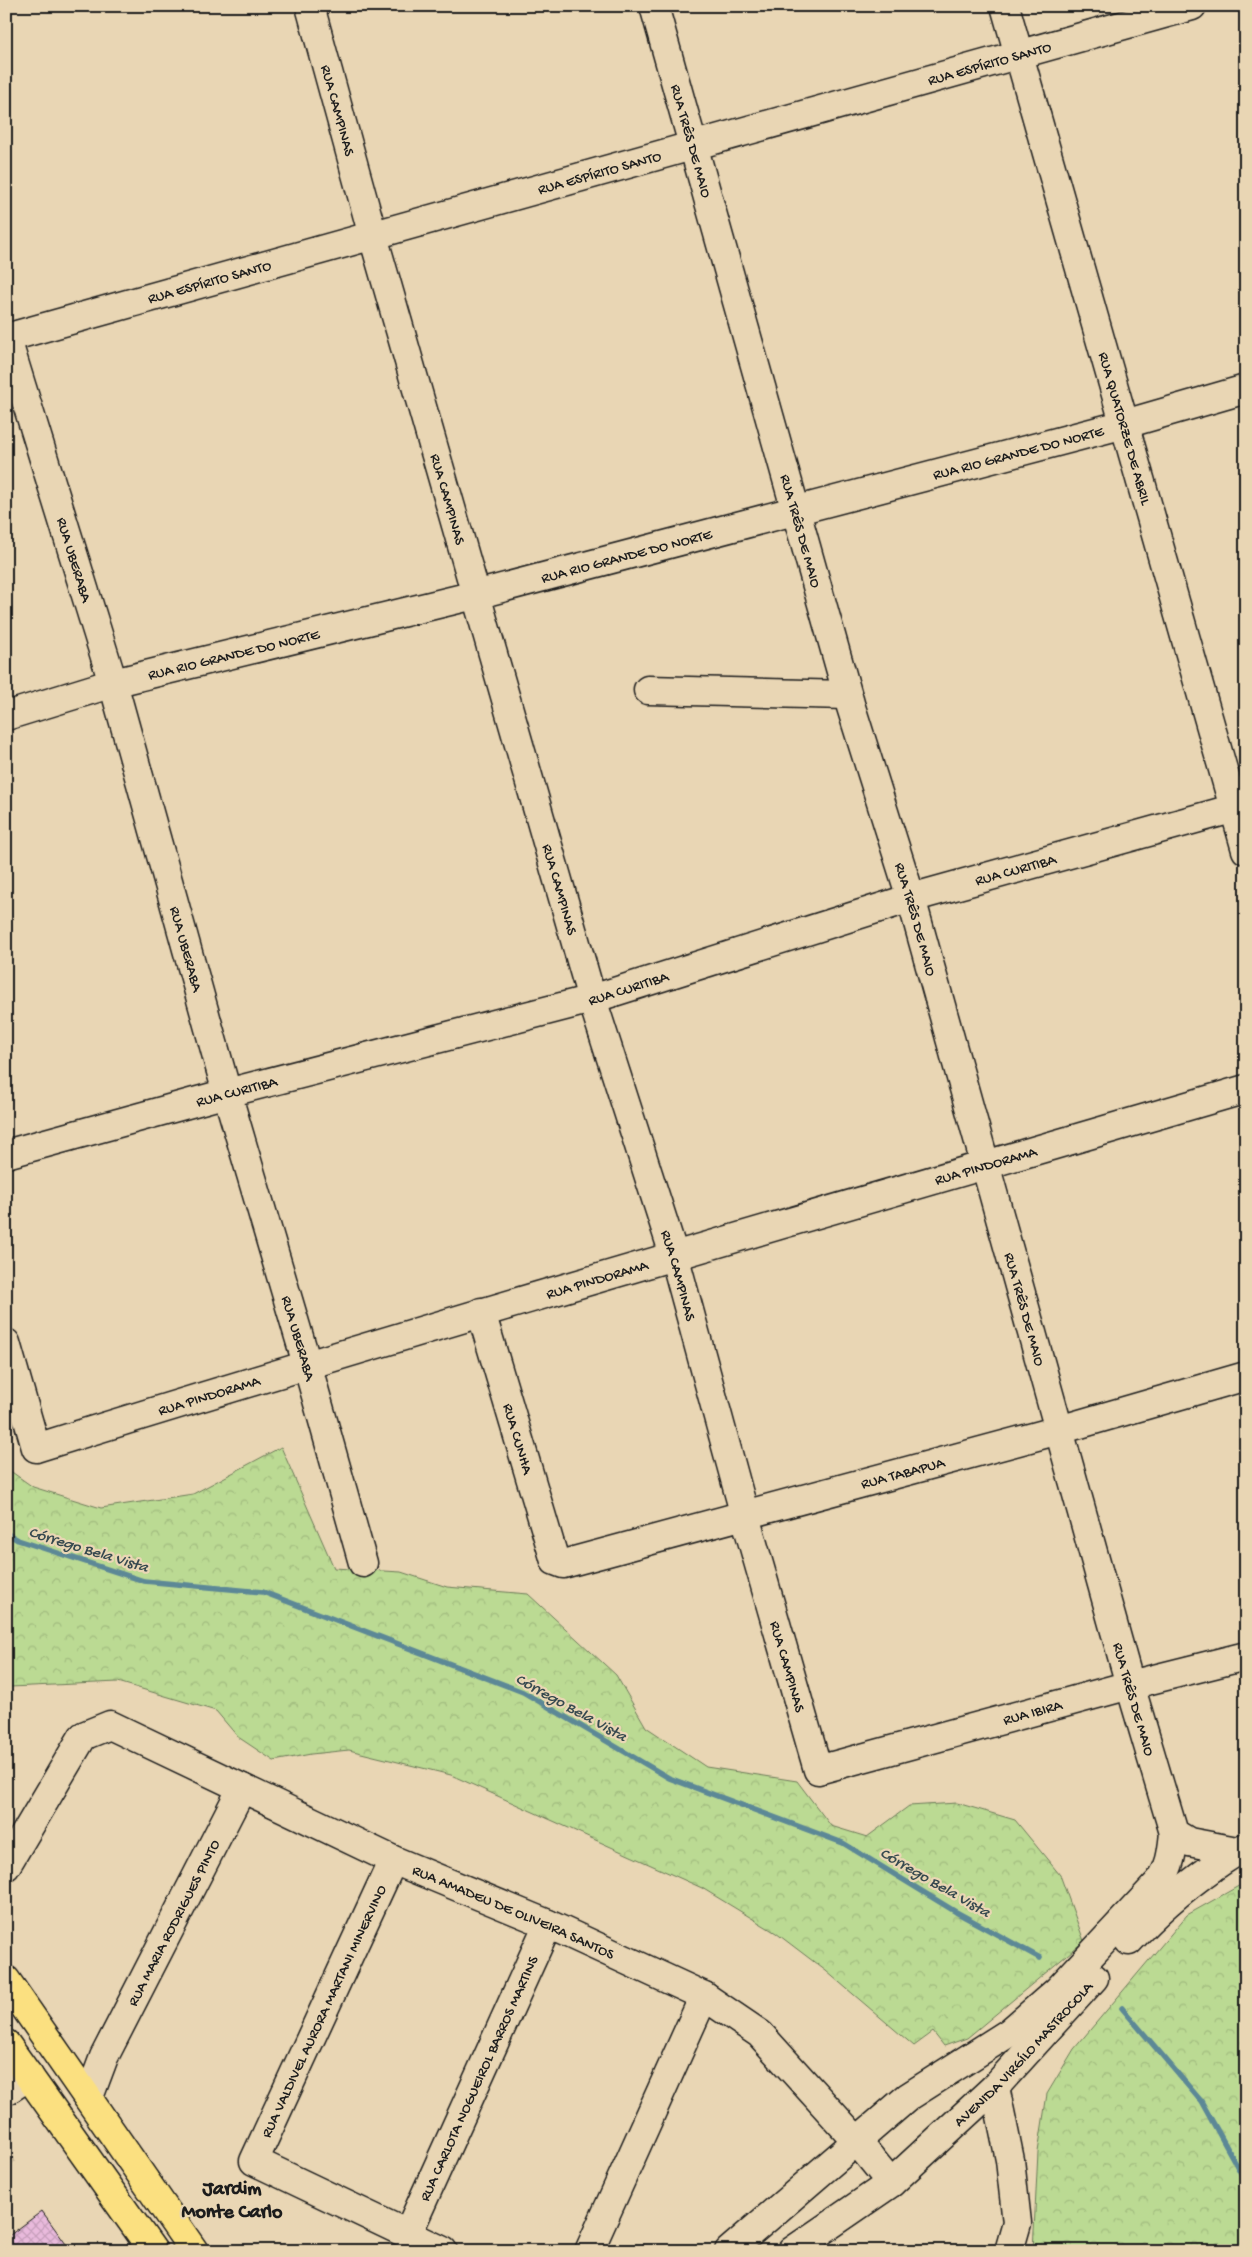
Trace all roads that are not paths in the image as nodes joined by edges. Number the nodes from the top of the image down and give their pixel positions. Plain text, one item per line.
1 (310, 6) edge
2 (654, 6) edge
3 (1005, 6) edge
4 (1192, 6) edge
5 (1019, 55) junction
6 (695, 146) junction
7 (373, 236) junction
8 (6, 338) edge
9 (1246, 389) edge
10 (1124, 424) junction
11 (796, 511) junction
12 (475, 595) junction
13 (113, 683) junction
14 (648, 690) dead end
15 (848, 695) junction
16 (6, 716) edge
17 (1240, 806) edge
18 (1246, 850) edge
19 (911, 898) junction
20 (592, 999) junction
21 (1246, 1089) edge
22 (226, 1093) junction
23 (6, 1154) edge
24 (984, 1165) junction
25 (674, 1255) junction
26 (481, 1312) junction
27 (6, 1343) edge
28 (307, 1364) junction
29 (1246, 1376) edge
30 (1059, 1430) junction
31 (745, 1516) junction
32 (363, 1563) dead end
33 (559, 1564) joint
34 (1246, 1656) edge
35 (1130, 1685) junction
36 (818, 1770) joint
37 (242, 1788) junction
38 (1174, 1832) junction
39 (1241, 1849) edge
40 (393, 1860) junction
41 (6, 1866) edge
42 (1132, 1911) joint
43 (548, 1924) junction
44 (6, 1980) edge
45 (704, 1996) junction
46 (8, 2052) edge
47 (104, 2056) junction
48 (65, 2063) junction
49 (29, 2076) junction
50 (995, 2087) junction
51 (6, 2091) edge
52 (89, 2097) junction
53 (856, 2140) junction
54 (891, 2183) junction
55 (408, 2233) junction
56 (153, 2251) edge
57 (194, 2251) edge
58 (443, 2251) edge
59 (589, 2251) edge
60 (729, 2251) edge
61 (792, 2251) edge
62 (1010, 2251) edge

1 - 7 street, RUA CAMPINAS
2 - 6 street, RUA TRÊS DE MAIO
3 - 5 street, RUA QUATORZE DE ABRIL
4 - 5 street, RUA ESPÍRITO SANTO
5 - 6 street, RUA ESPÍRITO SANTO
5 - 10 street, RUA QUATORZE DE ABRIL
6 - 7 street, RUA ESPÍRITO SANTO
6 - 11 street, RUA TRÊS DE MAIO
7 - 8 street, RUA ESPÍRITO SANTO
7 - 12 street, RUA CAMPINAS
8 - 13 street, RUA UBERABA
9 - 10 street, RUA RIO GRANDE DO NORTE
10 - 11 street, RUA RIO GRANDE DO NORTE
10 - 17 street, RUA QUATORZE DE ABRIL
11 - 12 street, RUA RIO GRANDE DO NORTE
11 - 15 street, RUA TRÊS DE MAIO
12 - 13 street, RUA RIO GRANDE DO NORTE
12 - 20 street, RUA CAMPINAS
13 - 16 street, RUA RIO GRANDE DO NORTE
13 - 22 street, RUA UBERABA
14 - 15 street
15 - 19 street, RUA TRÊS DE MAIO
17 - 18 street, RUA QUATORZE DE ABRIL
17 - 19 street, RUA CURITIBA
19 - 20 street, RUA CURITIBA
19 - 24 street, RUA TRÊS DE MAIO
20 - 22 street, RUA CURITIBA
20 - 25 street, RUA CAMPINAS
21 - 24 street, RUA PINDORAMA
22 - 23 street, RUA CURITIBA
22 - 28 street, RUA UBERABA
24 - 25 street, RUA PINDORAMA
24 - 30 street, RUA TRÊS DE MAIO
25 - 26 street, RUA PINDORAMA
25 - 31 street, RUA CAMPINAS
26 - 28 street, RUA PINDORAMA
26 - 33 street, RUA CUNHA
27 - 28 street, RUA PINDORAMA
28 - 32 street, RUA UBERABA
29 - 30 street, RUA TABAPUA
30 - 31 street, RUA TABAPUA
30 - 35 street, RUA TRÊS DE MAIO
31 - 33 street, RUA TABAPUA
31 - 36 street, RUA CAMPINAS
34 - 35 street, RUA IBIRA
35 - 36 street, RUA IBIRA
35 - 38 street, RUA TRÊS DE MAIO
37 - 40 street, RUA AMADEU DE OLIVEIRA SANTOS
37 - 41 street, RUA AMADEU DE OLIVEIRA SANTOS
37 - 47 street, RUA MARIA RODRIGUES PINTO
38 - 39 street
38 - 42 street, RUA TRÊS DE MAIO
39 - 50 street, AVENIDA VIRGÍLO MASTROCOLA
40 - 43 street, RUA AMADEU DE OLIVEIRA SANTOS
40 - 55 street, RUA VALDIVEL AURORA MARTANI MINERVINO
42 - 53 street, AVENIDA VIRGÍLO MASTROCOLA
43 - 45 street, RUA AMADEU DE OLIVEIRA SANTOS
43 - 55 street, RUA CARLOTA NOGUEIROL BARROS MARTINS
44 - 48 main road
45 - 53 street, RUA AMADEU DE OLIVEIRA SANTOS
45 - 59 street
46 - 49 main road
47 - 48 street
47 - 52 street, RUA MARIA RODRIGUES PINTO
48 - 52 main road
49 - 51 street
49 - 56 main road
50 - 54 street, AVENIDA VIRGÍLO MASTROCOLA
50 - 62 street
52 - 57 main road
53 - 54 street, RUA AMADEU DE OLIVEIRA SANTOS
53 - 60 street, AVENIDA VIRGÍLO MASTROCOLA
54 - 61 street, AVENIDA VIRGÍLO MASTROCOLA
55 - 58 street

